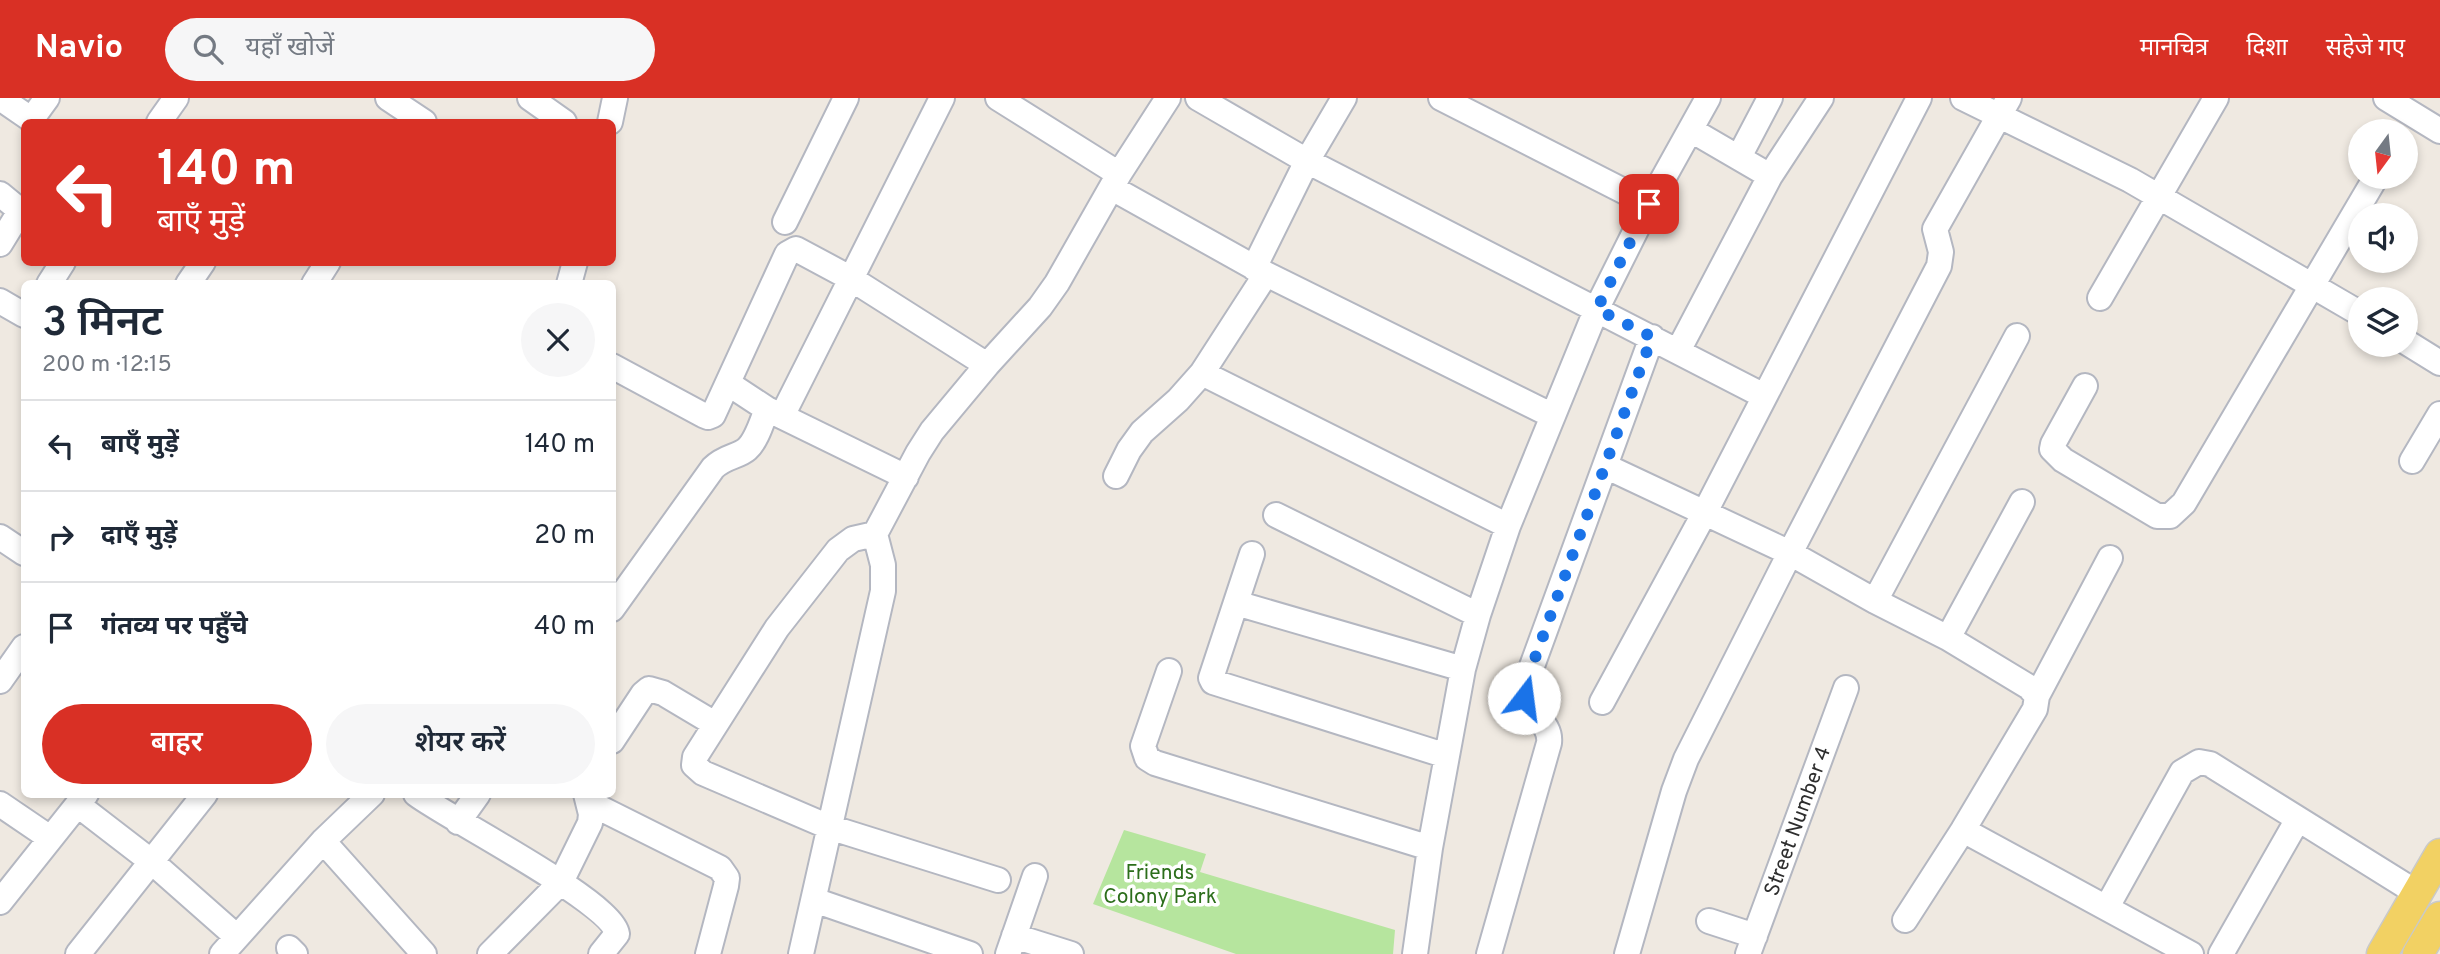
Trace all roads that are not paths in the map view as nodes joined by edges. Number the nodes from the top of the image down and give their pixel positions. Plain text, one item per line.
1 (0, 98) edge
2 (47, 98) edge
3 (176, 98) edge
4 (388, 98) edge
5 (530, 98) edge
6 (615, 98) edge
7 (846, 98) edge
8 (942, 98) edge
9 (998, 98) edge
10 (1168, 98) edge
11 (1198, 98) edge
12 (1344, 98) edge
13 (1440, 98) edge
14 (1708, 98) edge
15 (1770, 98) edge
16 (1821, 98) edge
17 (1919, 98) edge
18 (1963, 98) edge
19 (2216, 98) edge
20 (2386, 98) edge
21 (2004, 106) edge
22 (30, 119) edge
23 (34, 119) edge
24 (161, 119) edge
25 (420, 119) edge
26 (560, 119) edge
27 (611, 119) edge
28 (2404, 119) edge
29 (2418, 126) edge
30 (1691, 130) junction
31 (2440, 131) edge
32 (1740, 157) junction
33 (1307, 161) junction
34 (1770, 176) junction
35 (1116, 181) junction
36 (2369, 189) edge
37 (0, 194) edge
38 (2159, 197) junction
39 (1649, 204) junction
40 (785, 222) dead end
41 (0, 244) edge
42 (1260, 271) junction
43 (850, 278) junction
44 (2312, 284) junction
45 (2100, 298) dead end
46 (0, 301) edge
47 (2348, 306) edge
48 (1597, 309) junction
49 (21, 313) edge
50 (2017, 336) dead end
51 (1652, 337) junction
52 (2418, 349) edge
53 (1678, 351) junction
54 (2440, 363) edge
55 (987, 365) junction
56 (616, 368) edge
57 (1202, 373) junction
58 (729, 384) junction
59 (2085, 386) dead end
60 (1764, 396) junction
61 (774, 413) junction
62 (2440, 414) edge
63 (1553, 416) junction
64 (2412, 461) dead end
65 (1605, 466) junction
66 (1116, 476) dead end
67 (906, 477) junction
68 (2022, 502) dead end
69 (1704, 514) junction
70 (1276, 515) dead end
71 (1508, 526) junction
72 (876, 534) junction
73 (0, 537) edge
74 (21, 550) edge
75 (1252, 554) dead end
76 (1790, 554) junction
77 (2110, 558) dead end
78 (1875, 601) junction
79 (616, 603) edge
80 (1236, 603) junction
81 (1478, 615) junction
82 (1948, 638) junction
83 (21, 651) edge
84 (1463, 669) junction
85 (1169, 671) dead end
86 (0, 681) edge
87 (1846, 688) dead end
88 (2037, 695) junction
89 (1602, 702) dead end
90 (715, 724) junction
91 (616, 735) edge
92 (1447, 756) junction
93 (202, 798) edge
94 (422, 798) edge
95 (475, 798) edge
96 (587, 798) edge
97 (356, 799) edge
98 (82, 800) edge
99 (0, 804) edge
100 (2298, 819) junction
101 (458, 822) junction
102 (830, 827) junction
103 (1963, 830) junction
104 (50, 838) junction
105 (323, 841) junction
106 (1430, 848) junction
107 (2440, 855) edge
108 (152, 862) junction
109 (1035, 876) dead end
110 (998, 880) dead end
111 (561, 882) junction
112 (2417, 893) junction
113 (1, 899) edge
114 (814, 900) junction
115 (2107, 907) junction
116 (2440, 917) edge
117 (1905, 920) dead end
118 (1709, 921) dead end
119 (230, 945) edge
120 (1011, 945) edge
121 (1751, 945) edge
122 (78, 954) edge
123 (424, 954) edge
124 (490, 954) edge
125 (601, 954) edge
126 (708, 954) edge
127 (801, 954) edge
128 (970, 954) edge
129 (1071, 954) edge
130 (1415, 954) edge
131 (1489, 954) edge
132 (1627, 954) edge
133 (2191, 954) edge
134 (2221, 954) edge
135 (2382, 954) edge
136 (2418, 954) edge

1 - 22 street
2 - 23 street
3 - 24 street
4 - 25 street
5 - 26 street
6 - 27 street
7 - 40 street
8 - 43 street
9 - 35 street
10 - 35 street
11 - 33 street
12 - 33 street
13 - 39 street
14 - 30 street
15 - 32 street
16 - 34 street
17 - 60 street
18 - 21 street
19 - 38 street
20 - 28 street
21 - 38 street
21 - 76 street
29 - 31 street
30 - 32 street
30 - 39 street
32 - 34 street
33 - 42 street
33 - 48 street
34 - 53 street
35 - 42 street
35 - 55 street
36 - 44 street
37 - 41 street
38 - 44 street
38 - 45 street
39 - 48 street
42 - 57 street
42 - 63 street
43 - 55 street
43 - 58 street
43 - 61 street
44 - 47 street
44 - 59 street
46 - 49 street
48 - 51 street
48 - 63 street
50 - 78 street
51 - 53 street
51 - 65 street
52 - 54 street
53 - 60 street
55 - 67 street
56 - 58 street
57 - 66 street
57 - 71 street
58 - 61 street
60 - 69 street
61 - 67 street
61 - 79 street
62 - 64 street
63 - 71 street
65 - 69 street
65 - 131 street
67 - 72 street
68 - 82 street
69 - 76 street
69 - 89 street
70 - 81 street
71 - 81 street
72 - 90 street
72 - 102 street
73 - 74 street
75 - 80 street
76 - 78 street
76 - 132 street
77 - 88 street
78 - 82 street
80 - 84 street
80 - 92 street
81 - 84 street
82 - 88 street
83 - 86 street
84 - 92 street
85 - 106 street
87 - 121 street, Street Number 4
88 - 103 street
90 - 91 street
90 - 102 street
92 - 106 street
93 - 108 street
94 - 101 street
95 - 101 street
96 - 111 street
96 - 126 street
97 - 105 street
98 - 104 street
98 - 108 street
99 - 104 street
100 - 112 street
100 - 115 street
100 - 134 street
101 - 111 street
102 - 110 street
102 - 114 street
103 - 115 street
103 - 117 street
104 - 113 street
105 - 119 street
105 - 123 street
106 - 130 street
107 - 112 main road
108 - 119 street
108 - 122 street
109 - 120 street
111 - 124 street
111 - 125 street
112 - 135 main road
114 - 127 street
114 - 128 street
115 - 133 street
116 - 136 main road
118 - 121 street
120 - 129 street

